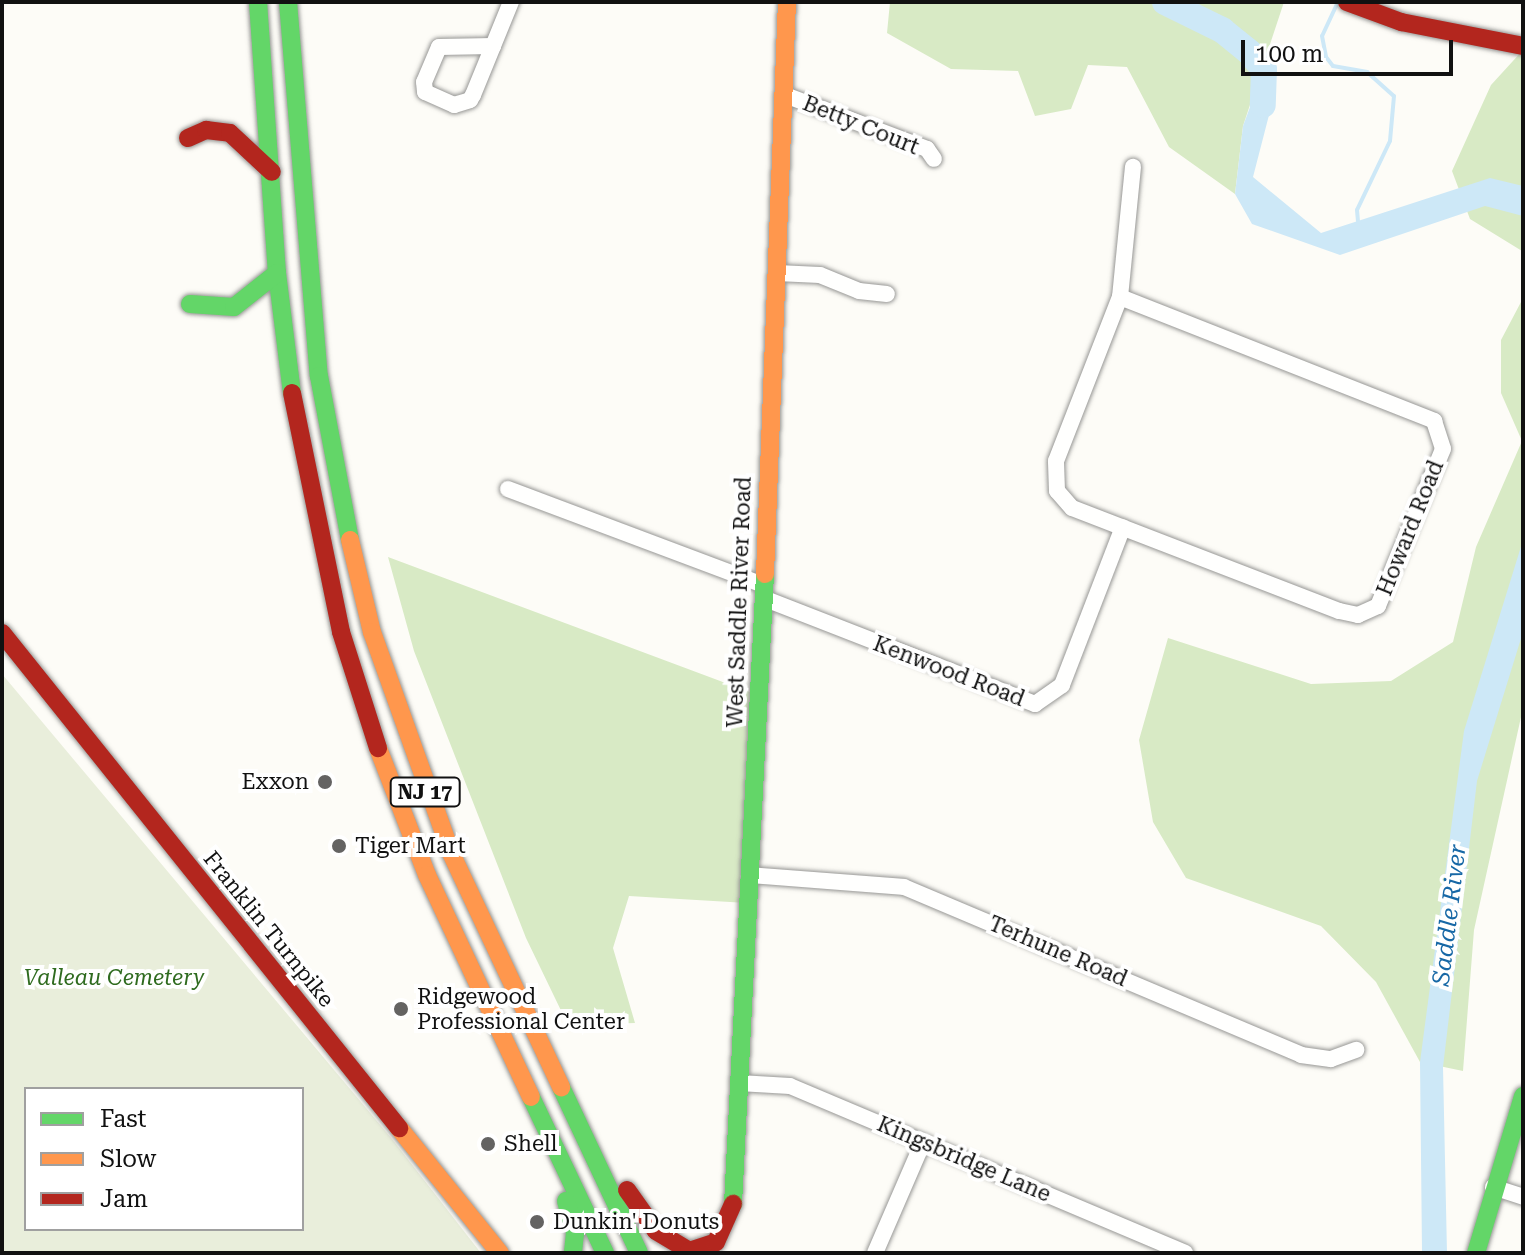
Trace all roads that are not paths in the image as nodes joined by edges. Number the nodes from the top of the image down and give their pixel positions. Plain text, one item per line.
1 (240, 2) edge
2 (258, 2) edge
3 (288, 2) edge
4 (511, 2) edge
5 (787, 2) edge
6 (1348, 3) edge
7 (309, 11) dead end
8 (493, 46) junction
9 (1523, 46) edge
10 (785, 95) junction
11 (298, 118) junction
12 (268, 121) junction
13 (188, 138) dead end
14 (934, 159) dead end
15 (1133, 167) dead end
16 (272, 172) junction
17 (277, 273) junction
18 (777, 273) junction
19 (887, 294) dead end
20 (1120, 297) junction
21 (190, 304) dead end
22 (508, 489) dead end
23 (1123, 527) junction
24 (764, 591) junction
25 (2, 633) edge
26 (749, 875) junction
27 (1356, 1050) dead end
28 (739, 1083) junction
29 (560, 1088) junction
30 (1523, 1096) edge
31 (548, 1133) junction
32 (923, 1142) junction
33 (1493, 1187) junction
34 (1523, 1197) edge
35 (733, 1204) junction
36 (500, 1253) edge
37 (573, 1253) edge
38 (605, 1253) edge
39 (639, 1253) edge
40 (733, 1253) edge
41 (875, 1253) edge
42 (1185, 1253) edge
43 (1476, 1253) edge

1 - 12 main road
2 - 12 main road, NJ 17
3 - 11 main road, NJ 17
4 - 8 street
5 - 10 main road, West Saddle River Road
6 - 9 main road
7 - 11 main road
8 - 8 street
10 - 14 street, Betty Court
10 - 18 main road, West Saddle River Road
11 - 29 main road, NJ 17
12 - 16 main road, NJ 17
13 - 16 main road
15 - 20 street
16 - 17 main road, NJ 17
17 - 21 main road
17 - 31 main road, NJ 17
18 - 19 street
18 - 24 main road, West Saddle River Road
20 - 23 street
20 - 23 street, Howard Road
22 - 24 street
23 - 24 street, Kenwood Road
24 - 26 main road, West Saddle River Road
25 - 36 main road, Franklin Turnpike
26 - 27 street, Terhune Road
26 - 28 main road, West Saddle River Road
28 - 32 street, Kingsbridge Lane
28 - 35 main road, West Saddle River Road
29 - 35 main road
29 - 39 main road, NJ 17
30 - 33 main road
31 - 37 main road
31 - 38 main road, NJ 17
32 - 41 street
32 - 42 street, Kingsbridge Lane
33 - 34 street
33 - 43 main road
35 - 40 main road, West Saddle River Road

